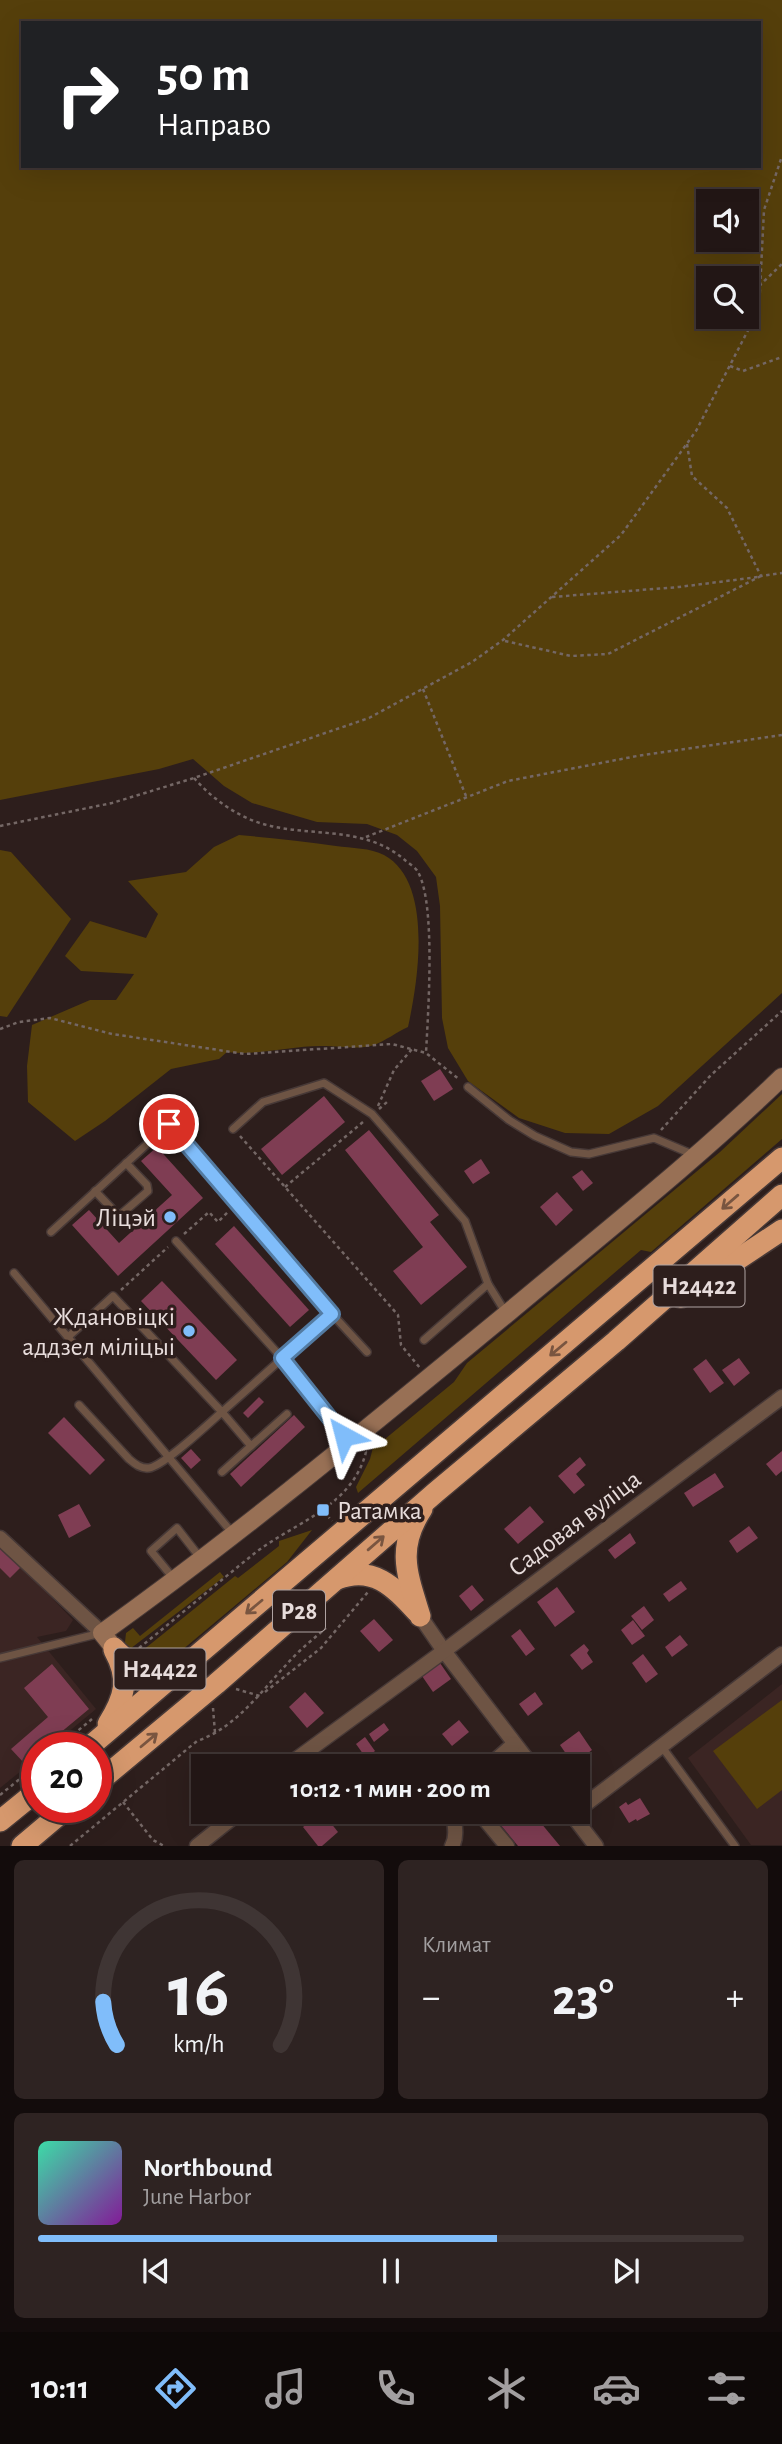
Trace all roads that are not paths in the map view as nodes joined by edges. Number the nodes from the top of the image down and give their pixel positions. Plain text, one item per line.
1 (782, 1077) edge
2 (468, 1087) road end
3 (233, 1129) road end
4 (697, 1157) junction
5 (782, 1158) edge
6 (126, 1163) junction
7 (95, 1191) junction
8 (782, 1195) edge
9 (782, 1230) edge
10 (51, 1232) dead end
11 (176, 1241) dead end
12 (14, 1273) dead end
13 (488, 1284) junction
14 (507, 1313) junction
15 (332, 1314) junction
16 (68, 1337) junction
17 (424, 1340) dead end
18 (616, 1341) junction
19 (367, 1352) dead end
20 (282, 1358) junction
21 (782, 1396) edge
22 (79, 1405) dead end
23 (222, 1412) junction
24 (287, 1414) dead end
25 (356, 1445) junction
26 (251, 1446) junction
27 (169, 1457) junction
28 (222, 1472) dead end
29 (436, 1492) junction
30 (235, 1536) junction
31 (0, 1538) edge
32 (203, 1560) junction
33 (176, 1580) junction
34 (332, 1581) junction
35 (420, 1616) junction
36 (108, 1641) junction
37 (208, 1645) junction
38 (444, 1651) junction
39 (782, 1654) edge
40 (0, 1658) edge
41 (100, 1732) edge
42 (106, 1732) edge
43 (514, 1744) junction
44 (662, 1747) junction
45 (303, 1754) edge
46 (503, 1754) edge
47 (522, 1754) edge
48 (112, 1771) edge
49 (590, 1800) edge
50 (21, 1803) edge
51 (0, 1821) edge
52 (49, 1823) edge
53 (225, 1824) edge
54 (454, 1824) edge
55 (489, 1824) edge
56 (582, 1824) edge
57 (22, 1846) edge
58 (197, 1846) edge
59 (452, 1846) edge
60 (507, 1846) edge
61 (596, 1846) edge
62 (735, 1846) edge

1 - 4 street, Н24422
2 - 4 lane
3 - 13 lane
4 - 14 street, Н24422
5 -> 37 highway, Р28
6 - 7 lane
6 - 7 lane
6 - 15 lane
7 - 10 lane
8 - 18 highway, Р28
9 - 18 highway, Н24422
11 - 20 lane
12 - 16 lane
13 - 14 lane
13 - 17 lane
14 - 25 street, Н24422
15 - 19 lane
15 - 20 lane
16 - 23 lane
16 - 27 lane
18 - 29 highway, Р28
20 - 23 lane
20 - 25 lane
21 - 38 street, Садовая вуліца
22 - 27 lane
23 - 26 lane
23 - 27 lane
24 - 26 lane
25 - 30 street, Н24422
26 - 28 lane
27 - 30 lane
34 -> 29 highway, Р28
29 - 35 highway
30 - 32 street, Н24422
31 - 36 street
32 - 33 street, Н24422
32 - 33 lane
33 - 36 street, Н24422
34 - 35 highway
48 -> 34 highway, Р28
35 - 38 street
36 - 37 highway, Н24422
36 - 40 lane
36 - 41 highway, Н24422
37 - 42 highway, Р28
38 - 43 street
38 - 45 street, Садовая вуліца
39 - 44 street
43 - 46 street
43 - 47 street
44 - 49 street
44 - 62 lane
50 - 51 highway
52 - 57 highway
53 - 58 street
54 - 59 street
55 - 60 street
56 - 61 street

